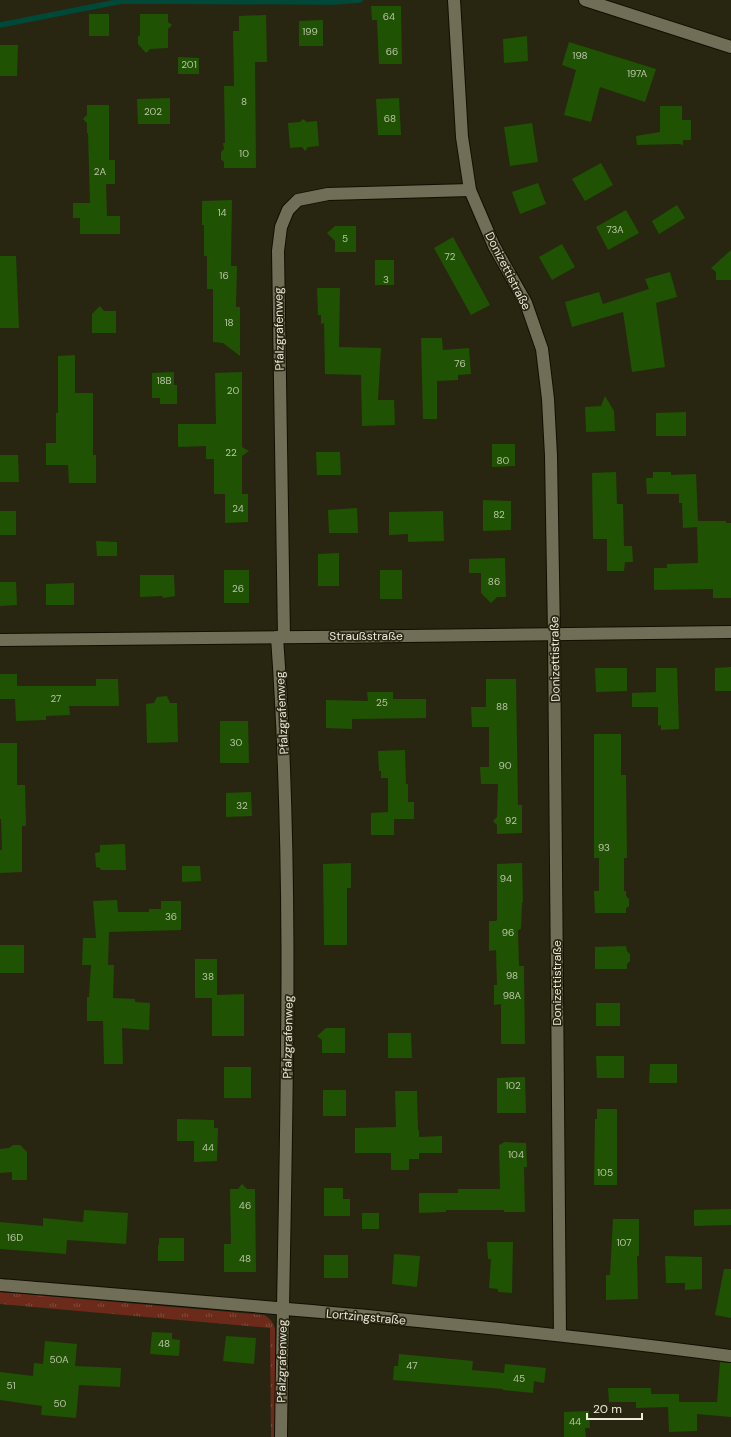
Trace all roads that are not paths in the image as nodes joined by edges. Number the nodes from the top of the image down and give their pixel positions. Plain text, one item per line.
1 (454, 0) edge
2 (586, 0) edge
3 (731, 47) edge
4 (470, 190) junction
5 (731, 632) edge
6 (554, 635) junction
7 (281, 637) junction
8 (0, 640) edge
9 (0, 1285) edge
10 (283, 1309) junction
11 (560, 1335) junction
12 (731, 1356) edge
13 (281, 1437) edge

1 - 4 street, Donizettistraße
2 - 3 street
4 - 6 street, Donizettistraße
4 - 7 street, Pfalzgrafenweg
5 - 6 street, Straußstraße
6 - 7 street, Straußstraße
6 - 11 street, Donizettistraße
7 - 8 street, Straußstraße
7 - 10 street, Pfalzgrafenweg
9 - 10 street, Lortzingstraße
10 - 11 street, Lortzingstraße
10 - 13 street, Pfalzgrafenweg
11 - 12 street, Lortzingstraße

